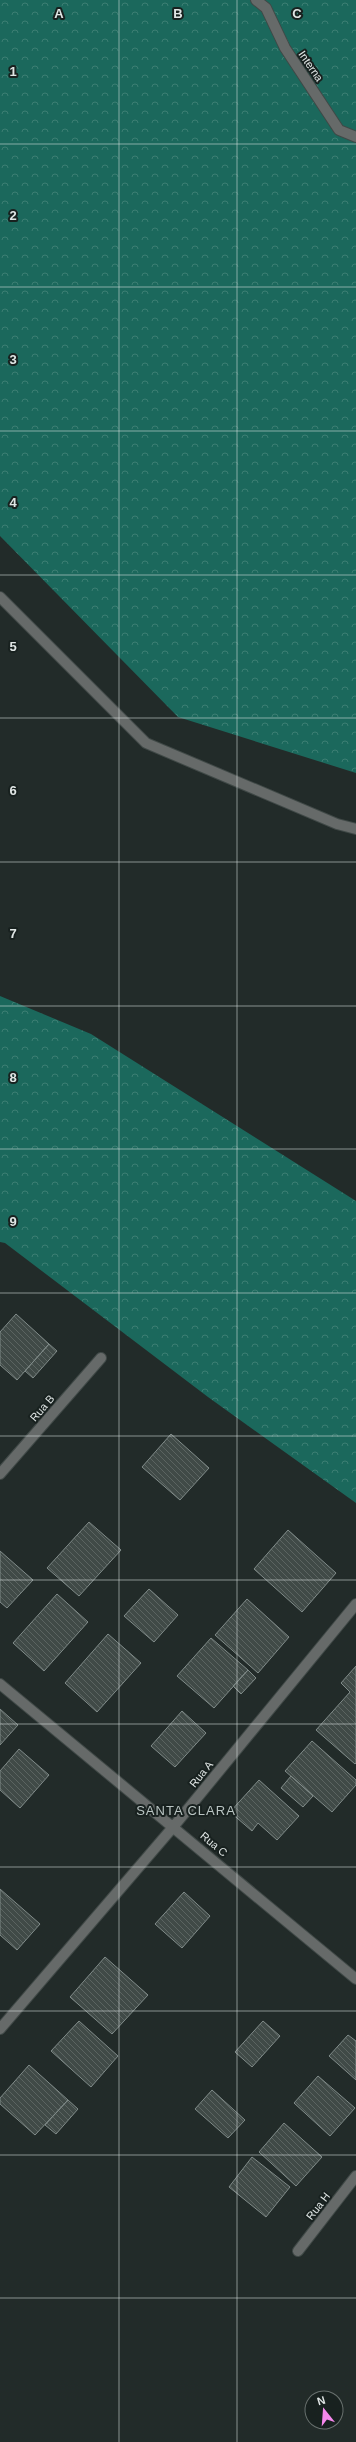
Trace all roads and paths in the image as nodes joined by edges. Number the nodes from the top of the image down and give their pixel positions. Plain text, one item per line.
1 (256, 0) edge
2 (356, 137) edge
3 (0, 597) edge
4 (356, 829) edge
5 (101, 1358) dead end
6 (0, 1474) edge
7 (356, 1604) edge
8 (0, 1684) edge
9 (174, 1826) junction
10 (356, 1979) edge
11 (0, 2029) edge
12 (356, 2176) edge
13 (298, 2251) dead end

1 - 2 street, Interna
3 - 4 street
5 - 6 street, Rua B
7 - 9 street, Rua A
8 - 9 street, Rua C
9 - 10 street, Rua C
9 - 11 street, Rua A
12 - 13 street, Rua H

